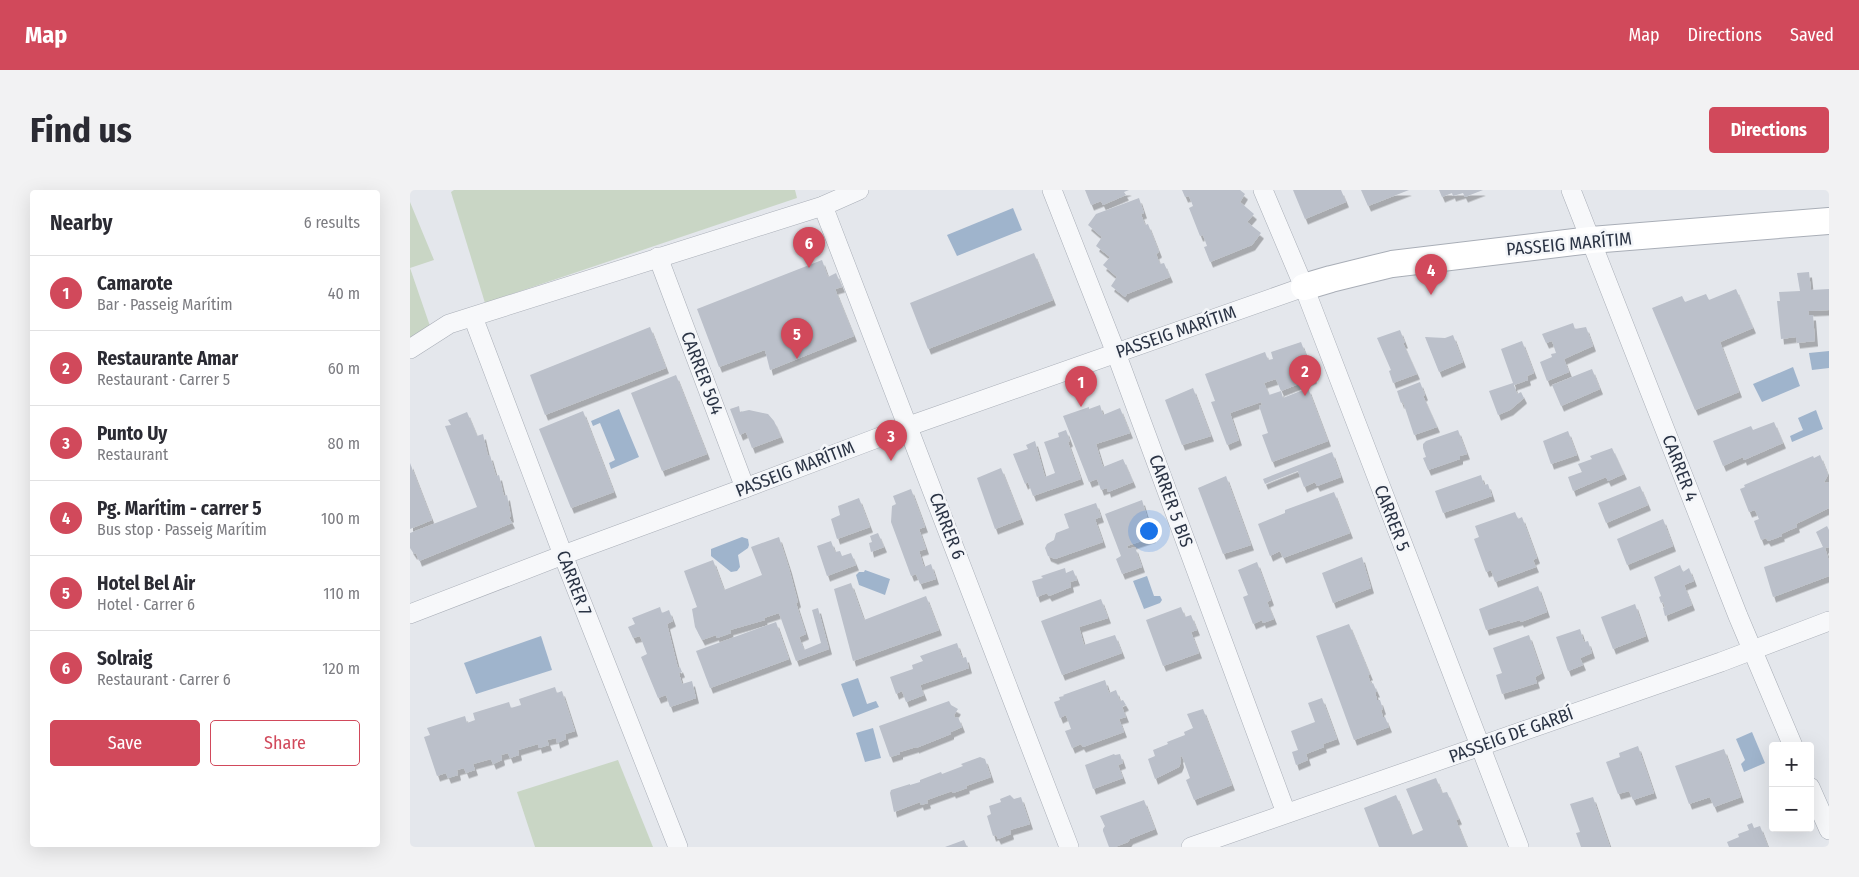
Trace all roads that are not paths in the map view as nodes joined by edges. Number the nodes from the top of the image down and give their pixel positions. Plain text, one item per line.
1 (859, 190) edge
2 (1052, 190) edge
3 (1263, 190) edge
4 (1570, 190) edge
5 (823, 206) junction
6 (1829, 221) edge
7 (1591, 240) junction
8 (658, 257) junction
9 (1304, 287) junction
10 (473, 317) junction
11 (410, 348) edge
12 (1116, 352) junction
13 (909, 426) junction
14 (745, 488) junction
15 (563, 555) junction
16 (410, 614) edge
17 (1829, 621) edge
18 (1752, 649) junction
19 (1791, 742) edge
20 (1480, 746) junction
21 (1810, 787) edge
22 (1286, 813) junction
23 (1829, 830) edge
24 (678, 847) edge
25 (1069, 847) edge
26 (1191, 847) edge
27 (1518, 847) edge

1 - 5 street
2 - 12 street, CARRER 5 BIS
3 - 9 street, CARRER 5
4 - 7 street, CARRER 4
5 - 8 street
5 - 13 street, CARRER 6
6 - 7 street, PASSEIG MARÍTIM
7 - 9 street, PASSEIG MARÍTIM
7 - 18 street, CARRER 4
8 - 10 street
8 - 14 street, CARRER 504
9 - 12 street, PASSEIG MARÍTIM
9 - 20 street, CARRER 5
10 - 11 street
10 - 15 street, CARRER 7
12 - 13 street, PASSEIG MARÍTIM
12 - 22 street, CARRER 5 BIS
13 - 14 street, PASSEIG MARÍTIM
13 - 25 street, CARRER 6
14 - 15 street, PASSEIG MARÍTIM
15 - 16 street, PASSEIG MARÍTIM
15 - 24 street, CARRER 7
17 - 18 street, PASSEIG DE GARBÍ
18 - 19 street, CARRER 4
18 - 20 street, PASSEIG DE GARBÍ
20 - 22 street, PASSEIG DE GARBÍ
20 - 27 street, CARRER 5
21 - 23 street
22 - 26 street, PASSEIG DE GARBÍ

